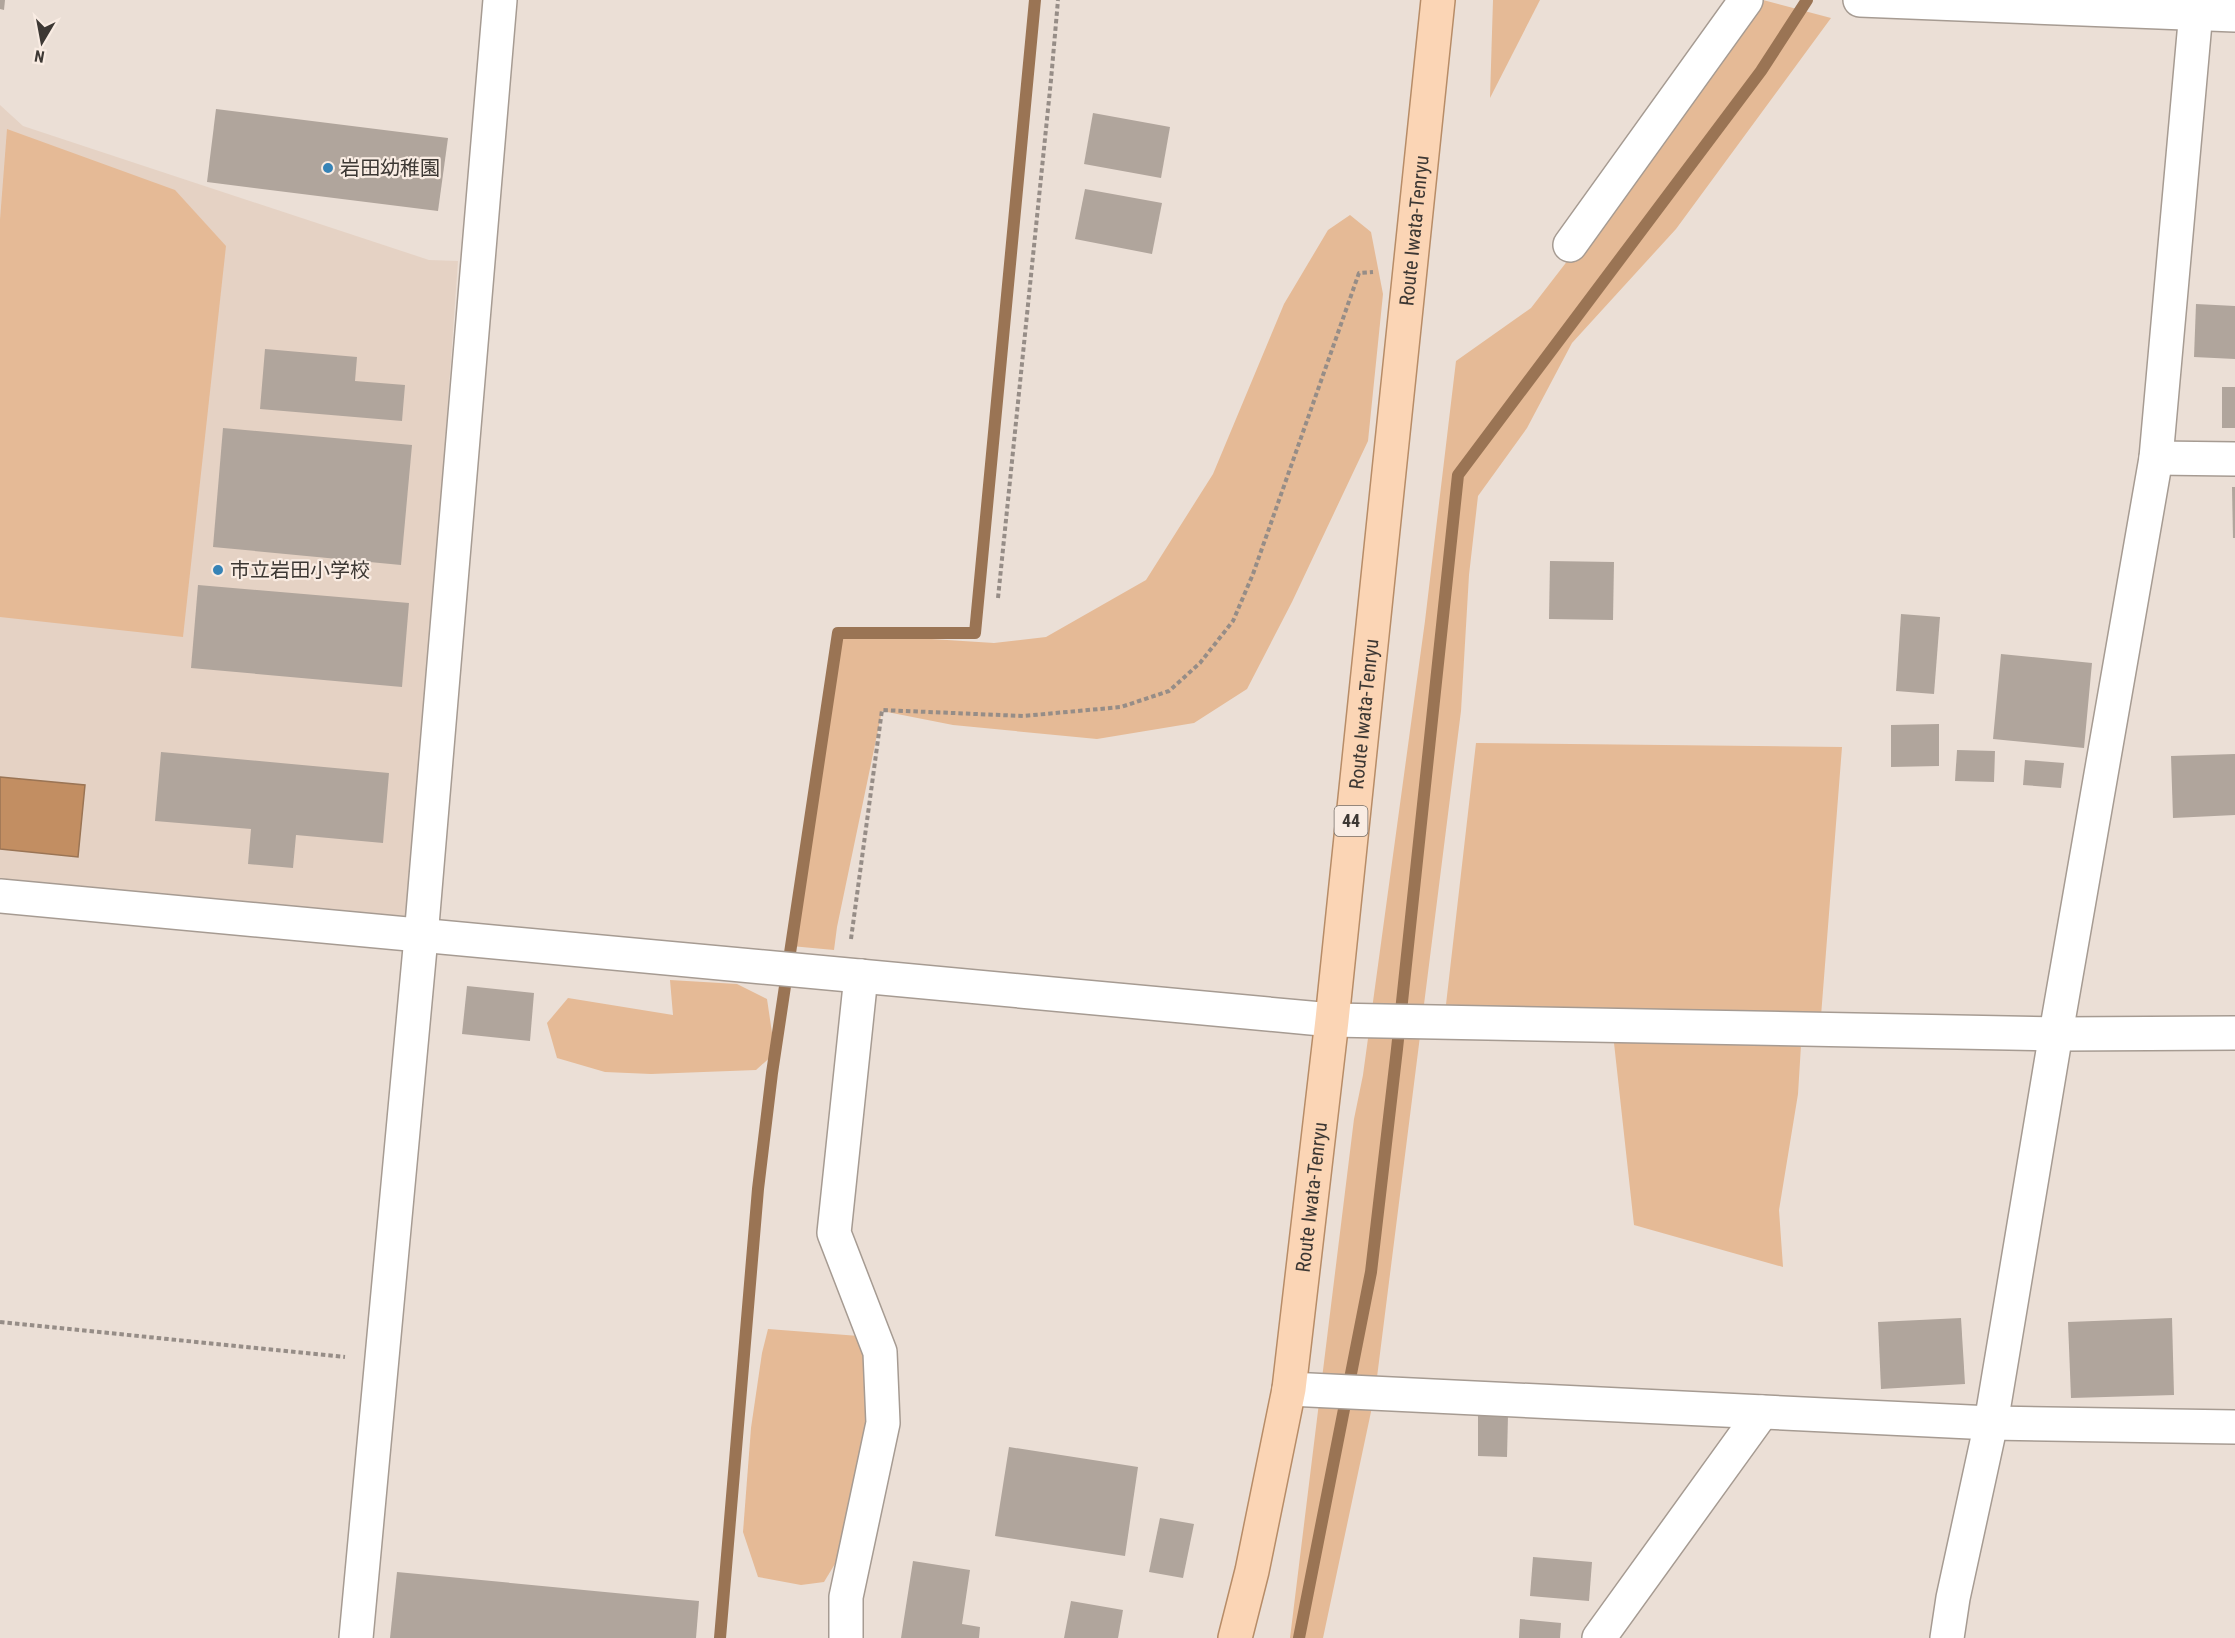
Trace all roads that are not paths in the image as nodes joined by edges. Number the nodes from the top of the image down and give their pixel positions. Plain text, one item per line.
1 (500, 0) edge
2 (1438, 0) edge
3 (1746, 0) edge
4 (1860, 0) edge
5 (2196, 7) edge
6 (2235, 15) edge
7 (1570, 245) dead end
8 (2156, 458) junction
9 (2235, 459) edge
10 (0, 896) edge
11 (421, 937) junction
12 (854, 975) junction
13 (1332, 1020) junction
14 (2056, 1033) junction
15 (2235, 1034) edge
16 (1289, 1389) junction
17 (1762, 1412) junction
18 (1991, 1423) junction
19 (2235, 1427) edge
20 (356, 1638) edge
21 (846, 1638) edge
22 (1235, 1638) edge
23 (1599, 1638) edge
24 (1947, 1638) edge

1 - 11 street
2 - 13 main road, Route Iwata-Tenryu / 44
3 - 7 street
4 - 5 street
5 - 6 street
5 - 8 street
8 - 9 street
8 - 14 street
10 - 11 street
11 - 12 street
11 - 20 street
12 - 13 street
12 - 21 street
13 - 14 street
13 - 16 main road, Route Iwata-Tenryu / 44
14 - 15 street
14 - 18 street
16 - 17 street
16 - 22 main road, Route Iwata-Tenryu / 44
17 - 18 street
17 - 23 street
18 - 19 street
18 - 24 street

